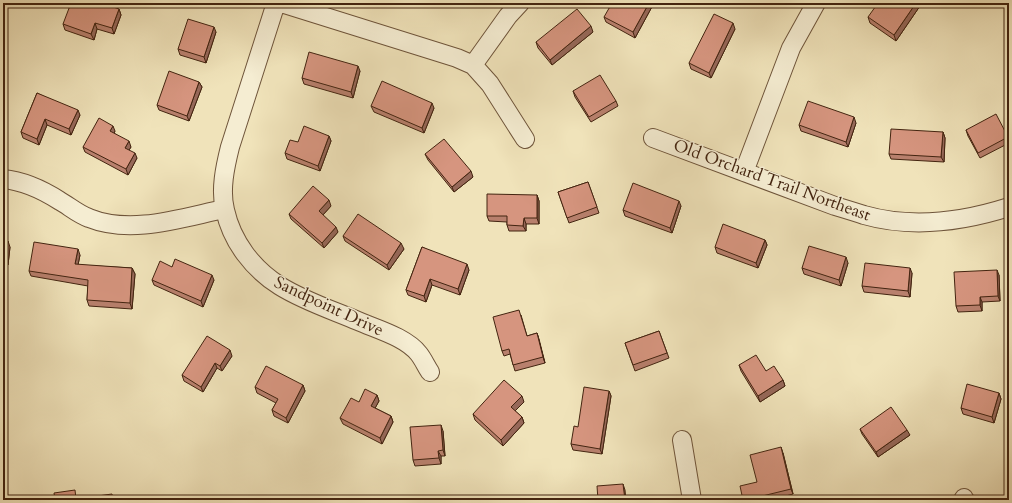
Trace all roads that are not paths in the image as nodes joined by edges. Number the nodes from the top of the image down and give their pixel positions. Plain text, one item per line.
1 (276, 3) edge
2 (281, 3) edge
3 (520, 3) edge
4 (816, 3) edge
5 (473, 65) junction
6 (653, 138) dead end
7 (525, 139) dead end
8 (744, 172) junction
9 (3, 179) edge
10 (1009, 207) edge
11 (224, 209) junction
12 (430, 372) dead end
13 (682, 440) dead end
14 (692, 500) edge

1 - 11 street, Sandpoint Drive
2 - 5 street
3 - 5 street
4 - 8 street
5 - 7 street
6 - 8 street, Old Orchard Trail Northeast
8 - 10 street, Old Orchard Trail Northeast
9 - 11 street
11 - 12 street, Sandpoint Drive
13 - 14 street

